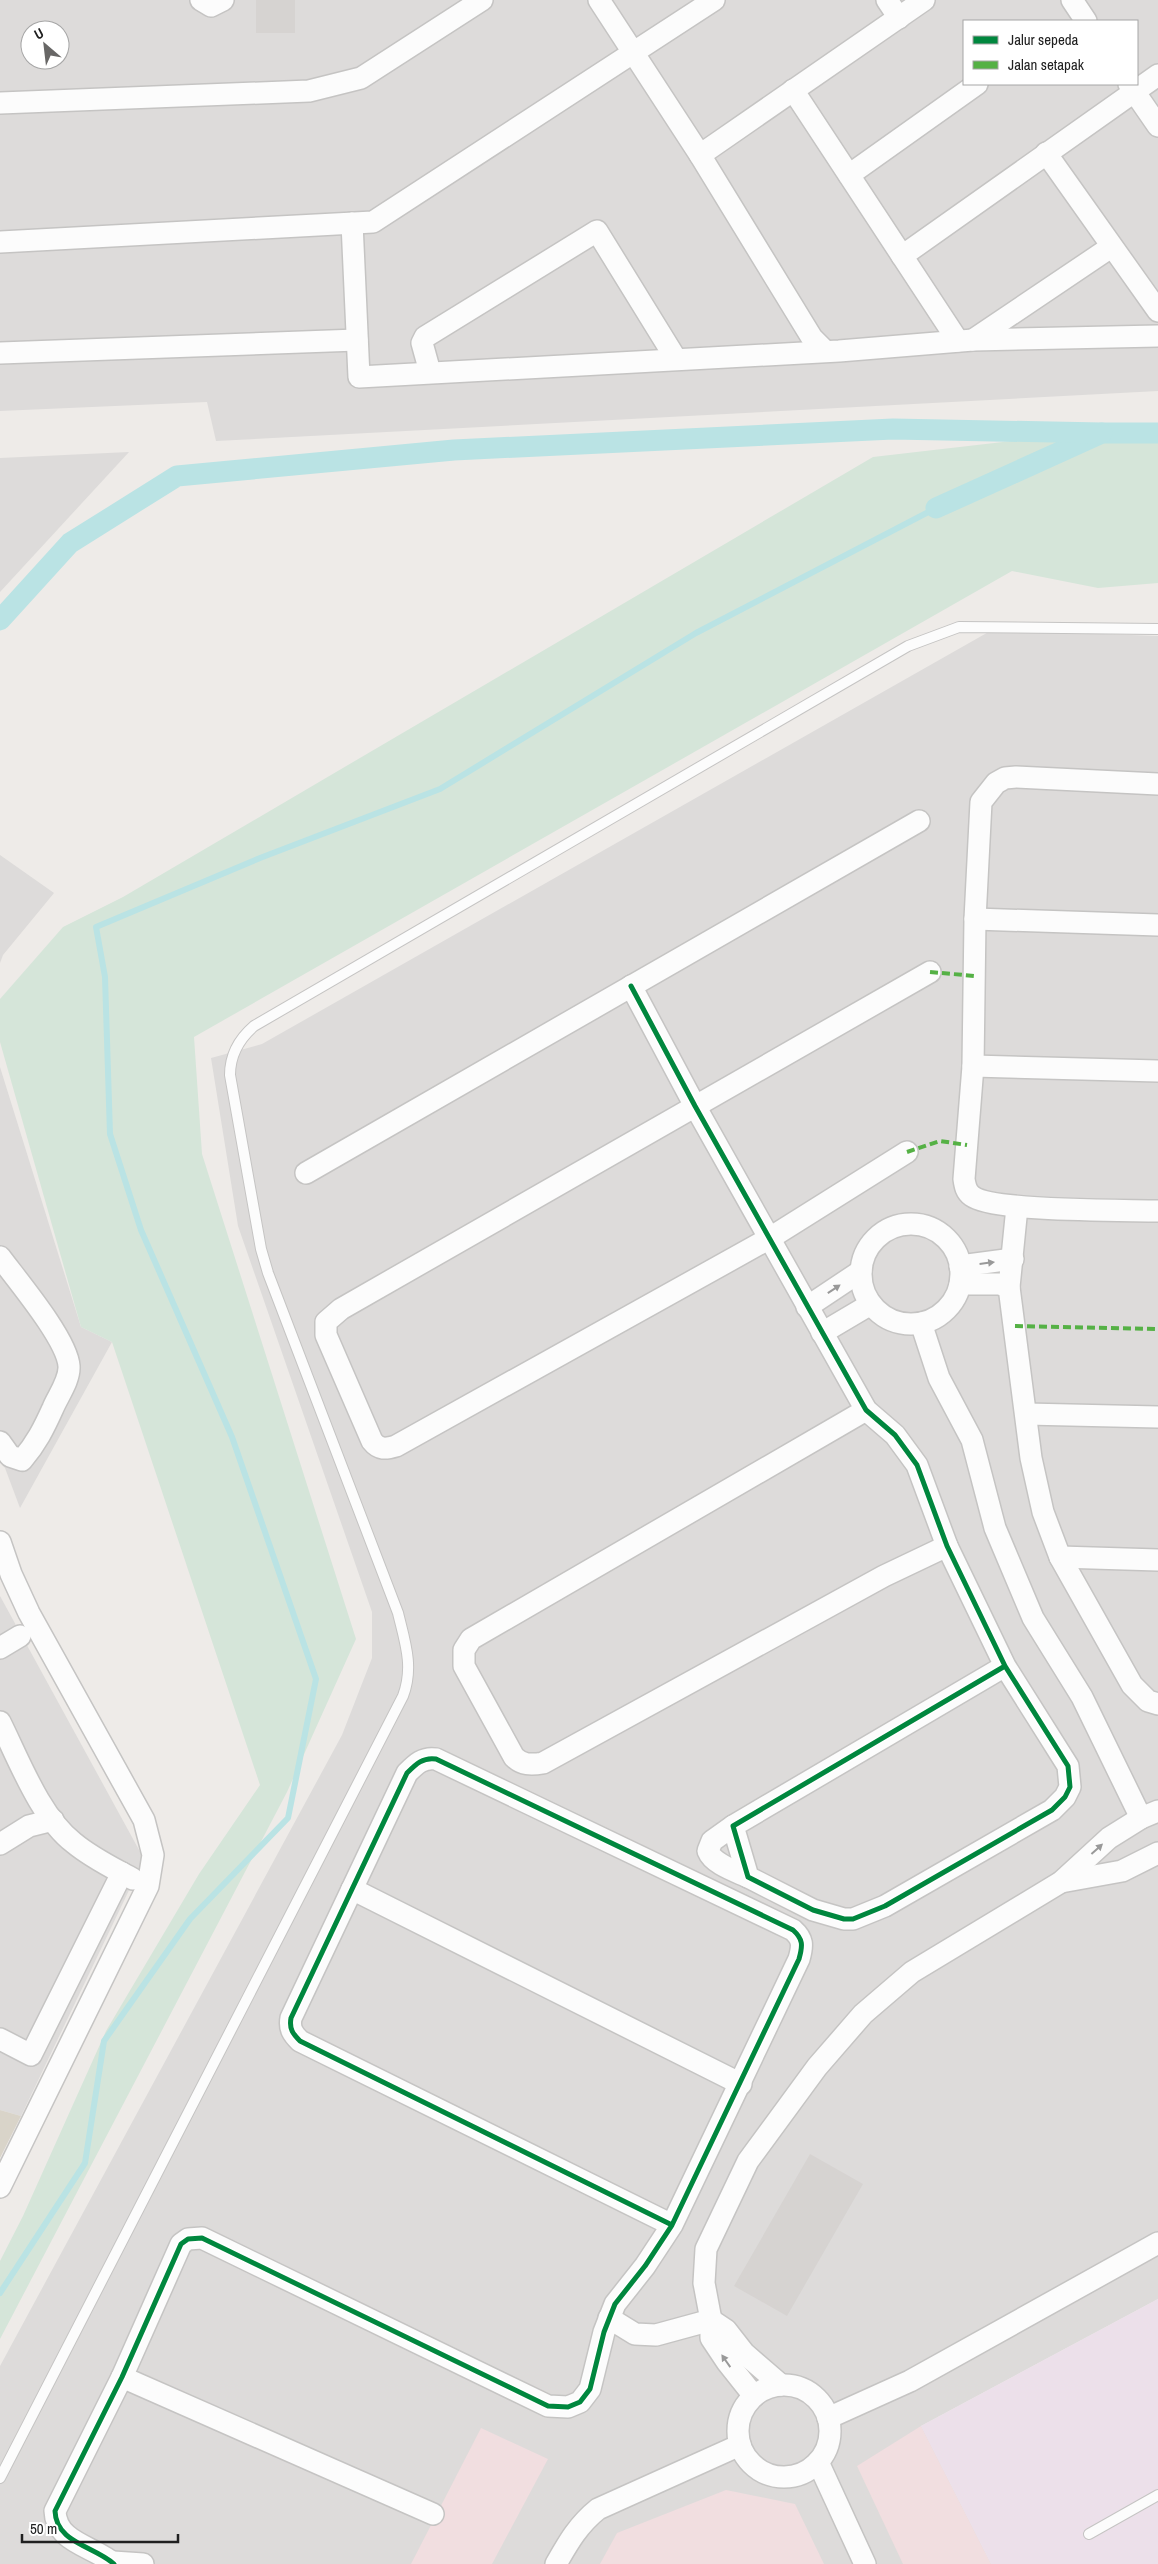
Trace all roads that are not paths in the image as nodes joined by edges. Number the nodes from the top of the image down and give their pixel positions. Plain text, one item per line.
1 (201, 0) edge
2 (223, 0) edge
3 (482, 0) edge
4 (599, 0) edge
5 (714, 0) edge
6 (887, 0) edge
7 (924, 0) edge
8 (899, 18) junction
9 (634, 54) junction
10 (1158, 75) edge
11 (1138, 84) edge
12 (976, 85) edge
13 (1131, 87) edge
14 (793, 90) junction
15 (0, 103) edge
16 (1158, 126) edge
17 (1046, 153) junction
18 (700, 155) junction
19 (848, 174) junction
20 (352, 223) junction
21 (0, 242) edge
22 (1111, 247) junction
23 (902, 256) junction
24 (1158, 311) edge
25 (1158, 336) edge
26 (357, 340) junction
27 (966, 341) junction
28 (825, 351) junction
29 (0, 353) edge
30 (676, 360) junction
31 (430, 372) junction
32 (1158, 629) edge
33 (1158, 784) edge
34 (919, 821) dead end
35 (975, 919) junction
36 (1158, 925) edge
37 (930, 972) dead end
38 (631, 986) junction
39 (973, 1066) junction
40 (1158, 1071) edge
41 (695, 1106) junction
42 (907, 1152) dead end
43 (306, 1173) dead end
44 (1017, 1207) junction
45 (1158, 1211) edge
46 (770, 1238) junction
47 (0, 1257) edge
48 (1013, 1260) junction
49 (861, 1272) junction
50 (960, 1275) junction
51 (1009, 1288) junction
52 (871, 1304) junction
53 (807, 1307) junction
54 (920, 1322) junction
55 (822, 1333) junction
56 (866, 1410) junction
57 (1026, 1414) junction
58 (1158, 1417) edge
59 (0, 1442) edge
60 (0, 1542) edge
61 (947, 1546) junction
62 (1060, 1558) junction
63 (1158, 1560) edge
64 (20, 1636) dead end
65 (0, 1648) edge
66 (1005, 1666) junction
67 (1158, 1704) edge
68 (0, 1722) edge
69 (1150, 1814) edge
70 (53, 1820) junction
71 (733, 1826) junction
72 (0, 1844) edge
73 (1158, 1853) edge
74 (122, 1873) junction
75 (748, 1877) junction
76 (1060, 1882) junction
77 (148, 1886) junction
78 (352, 1889) junction
79 (0, 2039) edge
80 (741, 2084) junction
81 (0, 2187) edge
82 (672, 2225) junction
83 (1158, 2243) edge
84 (609, 2318) junction
85 (712, 2320) junction
86 (122, 2377) junction
87 (781, 2385) junction
88 (754, 2396) junction
89 (828, 2418) junction
90 (740, 2445) junction
91 (818, 2462) junction
92 (0, 2478) edge
93 (1158, 2495) edge
94 (433, 2514) dead end
95 (1089, 2534) dead end
96 (113, 2563) edge
97 (143, 2564) edge
98 (556, 2564) edge
99 (865, 2564) edge

1 - 2 street
3 - 15 street
4 - 9 street
5 - 9 street
6 - 8 street
7 - 8 street
8 - 14 street
9 - 18 street
9 - 20 street
10 - 11 street
12 - 19 street
13 - 16 street
13 - 17 street
14 - 18 street
14 - 19 street
17 - 22 street
17 - 23 street
18 - 28 street
19 - 23 street
20 - 21 street
20 - 26 street
22 - 24 street
22 - 27 street
23 - 27 street
25 - 27 street
26 - 29 street
26 - 31 street
27 - 28 street
28 - 30 street
30 - 31 street
30 - 31 street
32 - 92 lane
33 - 35 street
34 - 38 street
35 - 36 street
35 - 39 street
37 - 41 street
38 - 41 street
38 - 43 street
39 - 40 street
39 - 44 street
41 - 46 street
41 - 46 street
42 - 46 street
44 - 45 street
44 - 48 street
46 - 53 street
47 - 59 street
50 -> 48 street
48 - 51 street
49 - 50 street
49 - 52 street
53 -> 49 street
50 - 51 street
50 - 54 street
51 - 57 street
52 - 54 street
52 - 55 street
53 - 55 street
54 - 69 street
55 - 56 street
56 - 61 street
56 - 61 street
57 - 58 street
57 - 62 street
60 - 77 street
61 - 66 street
62 - 63 street
62 - 67 street
64 - 65 street
66 - 71 street
66 - 75 street
68 - 70 street
76 -> 69 street
70 - 72 street
70 - 74 street
71 - 75 street
71 - 75 street
73 - 76 street
74 - 77 street
74 - 79 street
76 - 85 street
77 - 81 street
78 - 80 street
78 - 80 street
78 - 82 street
80 - 82 street
82 - 84 street
83 - 89 street
84 - 85 street
84 - 86 street
85 - 87 street
88 -> 85 street
86 - 94 street
86 - 96 street
87 - 88 street
87 - 89 street
88 - 90 street
89 - 91 street
90 - 91 street
90 - 98 street
91 - 99 street
93 - 95 lane
96 - 97 street

